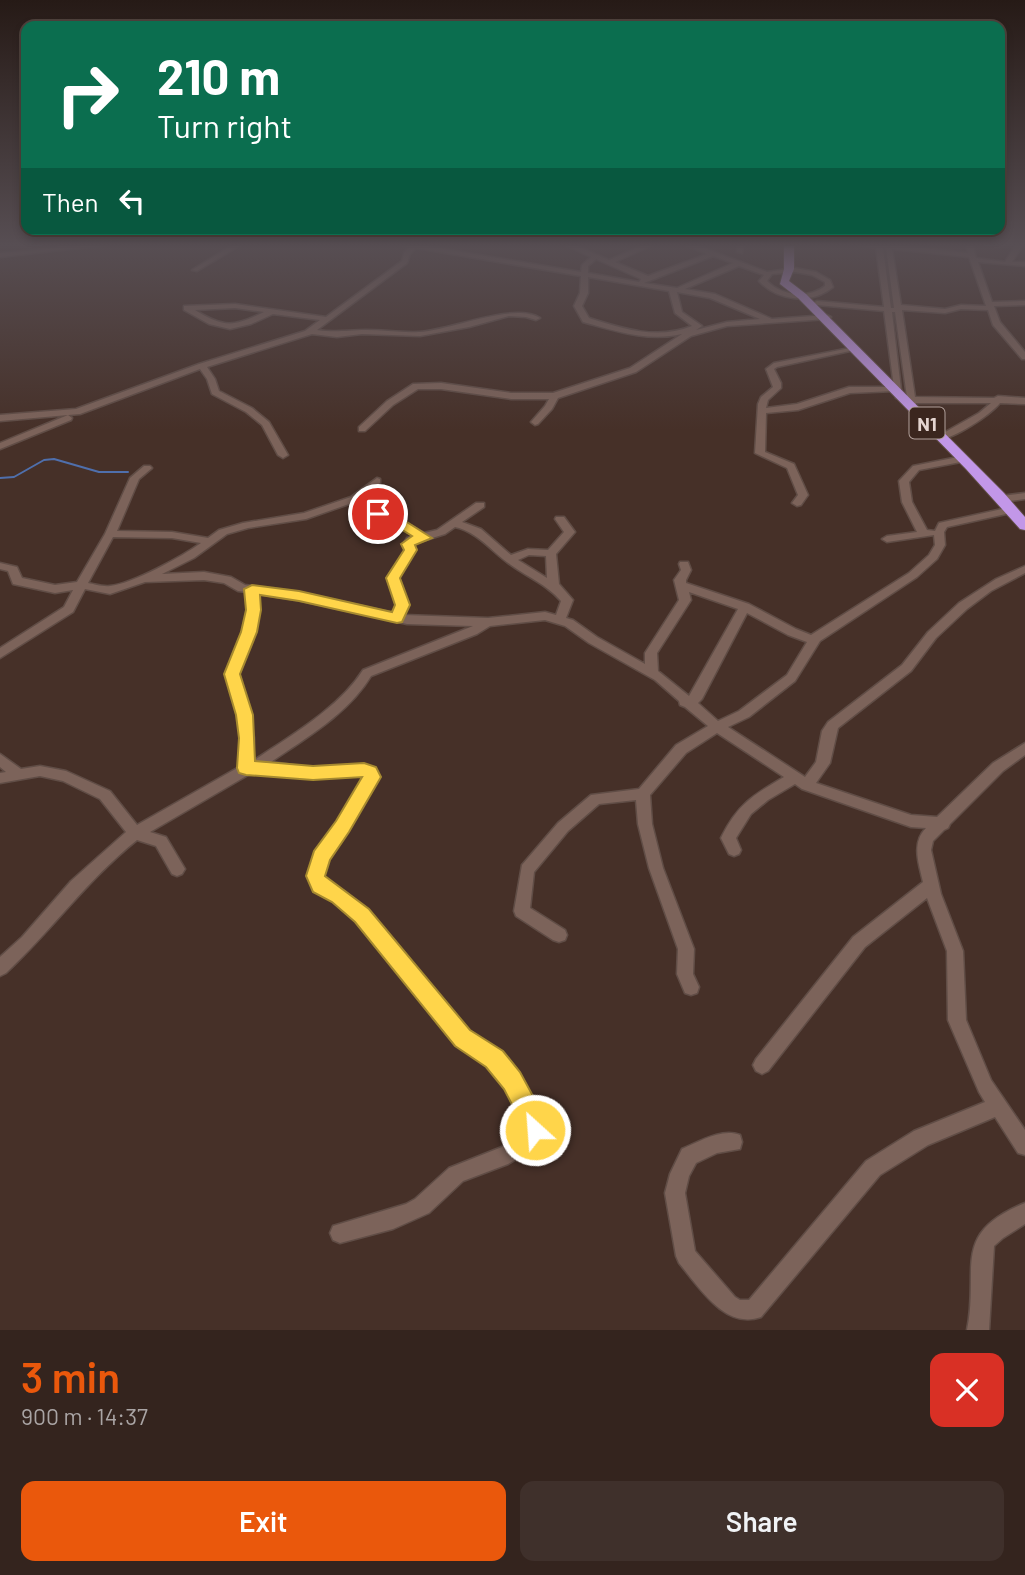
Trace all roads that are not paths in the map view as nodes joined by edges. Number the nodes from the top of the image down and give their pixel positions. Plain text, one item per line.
1 (346, 305) edge
2 (578, 305) edge
3 (677, 305) edge
4 (733, 305) edge
5 (814, 305) edge
6 (814, 305) edge
7 (879, 305) edge
8 (893, 305) edge
9 (1000, 305) edge
10 (989, 306) junction
11 (894, 309) junction
12 (273, 311) junction
13 (536, 318) dead end
14 (327, 319) junction
15 (825, 319) junction
16 (771, 321) junction
17 (890, 322) junction
18 (900, 323) junction
19 (311, 331) junction
20 (855, 349) junction
21 (1025, 357) edge
22 (202, 366) junction
23 (875, 369) junction
24 (894, 371) junction
25 (554, 396) junction
26 (904, 399) junction
27 (998, 399) junction
28 (1025, 401) edge
29 (761, 411) junction
30 (77, 412) junction
31 (0, 418) edge
32 (535, 422) dead end
33 (362, 429) dead end
34 (943, 437) junction
35 (0, 446) edge
36 (283, 455) dead end
37 (963, 459) junction
38 (147, 468) dead end
39 (377, 481) dead end
40 (1025, 496) edge
41 (1001, 499) junction
42 (351, 501) junction
43 (797, 503) dead end
44 (480, 505) dead end
45 (1011, 509) junction
46 (561, 519) dead end
47 (452, 523) junction
48 (1025, 526) edge
49 (939, 532) junction
50 (110, 534) junction
51 (925, 535) junction
52 (425, 538) junction
53 (887, 539) dead end
54 (208, 541) junction
55 (551, 553) junction
56 (512, 559) junction
57 (684, 564) dead end
58 (0, 566) edge
59 (1025, 569) edge
60 (144, 578) junction
61 (681, 584) junction
62 (81, 585) junction
63 (553, 585) junction
64 (252, 589) junction
65 (745, 607) junction
66 (397, 618) junction
67 (560, 620) junction
68 (488, 622) junction
69 (814, 640) junction
70 (0, 654) edge
71 (652, 674) junction
72 (685, 702) junction
73 (717, 727) junction
74 (1025, 748) edge
75 (0, 758) edge
76 (248, 769) junction
77 (17, 774) junction
78 (0, 778) edge
79 (801, 782) junction
80 (643, 794) junction
81 (943, 824) junction
82 (135, 834) junction
83 (734, 850) dead end
84 (177, 869) dead end
85 (931, 886) junction
86 (559, 935) dead end
87 (0, 968) edge
88 (691, 987) dead end
89 (762, 1065) dead end
90 (999, 1106) junction
91 (733, 1142) dead end
92 (1025, 1146) edge
93 (1025, 1213) edge
94 (340, 1233) dead end
95 (978, 1330) edge

1 - 14 street
2 - 3 street
4 - 16 street
5 - 15 highway, N1
6 - 15 highway, N1
7 - 11 street
8 - 11 street
9 - 10 street
10 - 11 street
10 - 21 street
11 - 17 street
11 - 18 street
12 - 12 street
12 - 14 street
13 - 19 street
14 - 19 street
15 - 16 street
15 - 20 highway, N1
16 - 25 street
17 - 18 street
17 - 24 street
18 - 26 street
19 - 22 street
20 - 23 highway, N1
20 - 29 street
22 - 30 street
22 - 36 street
23 - 24 highway
23 - 26 highway, N1
24 - 26 street
25 - 32 street
25 - 33 street
26 - 27 street
26 - 29 street
26 - 34 highway, N1
27 - 28 street
27 - 34 street
29 - 43 street
30 - 31 street
30 - 35 street
34 - 37 highway, N1
37 - 41 highway, N1
37 - 51 street
38 - 50 street
39 - 42 street
40 - 41 street
41 - 45 highway, N1
42 - 52 street
42 - 54 street
44 - 47 street
45 - 48 highway, N1
45 - 49 street
46 - 55 street
47 - 52 street
47 - 56 street
49 - 51 street
49 - 69 street
50 - 54 street
50 - 62 street
51 - 53 street
52 - 66 street
54 - 60 street
55 - 56 street
55 - 63 street
56 - 63 street
57 - 61 street
58 - 62 street
59 - 79 street
60 - 62 street
60 - 64 street
61 - 65 street
61 - 71 street
62 - 70 street
63 - 67 street
64 - 66 street
64 - 76 street
65 - 69 street
65 - 72 street
66 - 68 street
67 - 68 street
67 - 71 street
68 - 76 street
69 - 73 street
71 - 72 street
72 - 73 street
73 - 79 street
73 - 80 street
74 - 81 street
75 - 77 street
76 - 82 street
76 - 94 street
77 - 78 street
77 - 82 street
79 - 81 street
79 - 83 street
80 - 86 street
80 - 88 street
81 - 85 street
82 - 84 street
82 - 87 street
85 - 89 street
85 - 90 street
90 - 91 street
90 - 92 street
93 - 95 street

